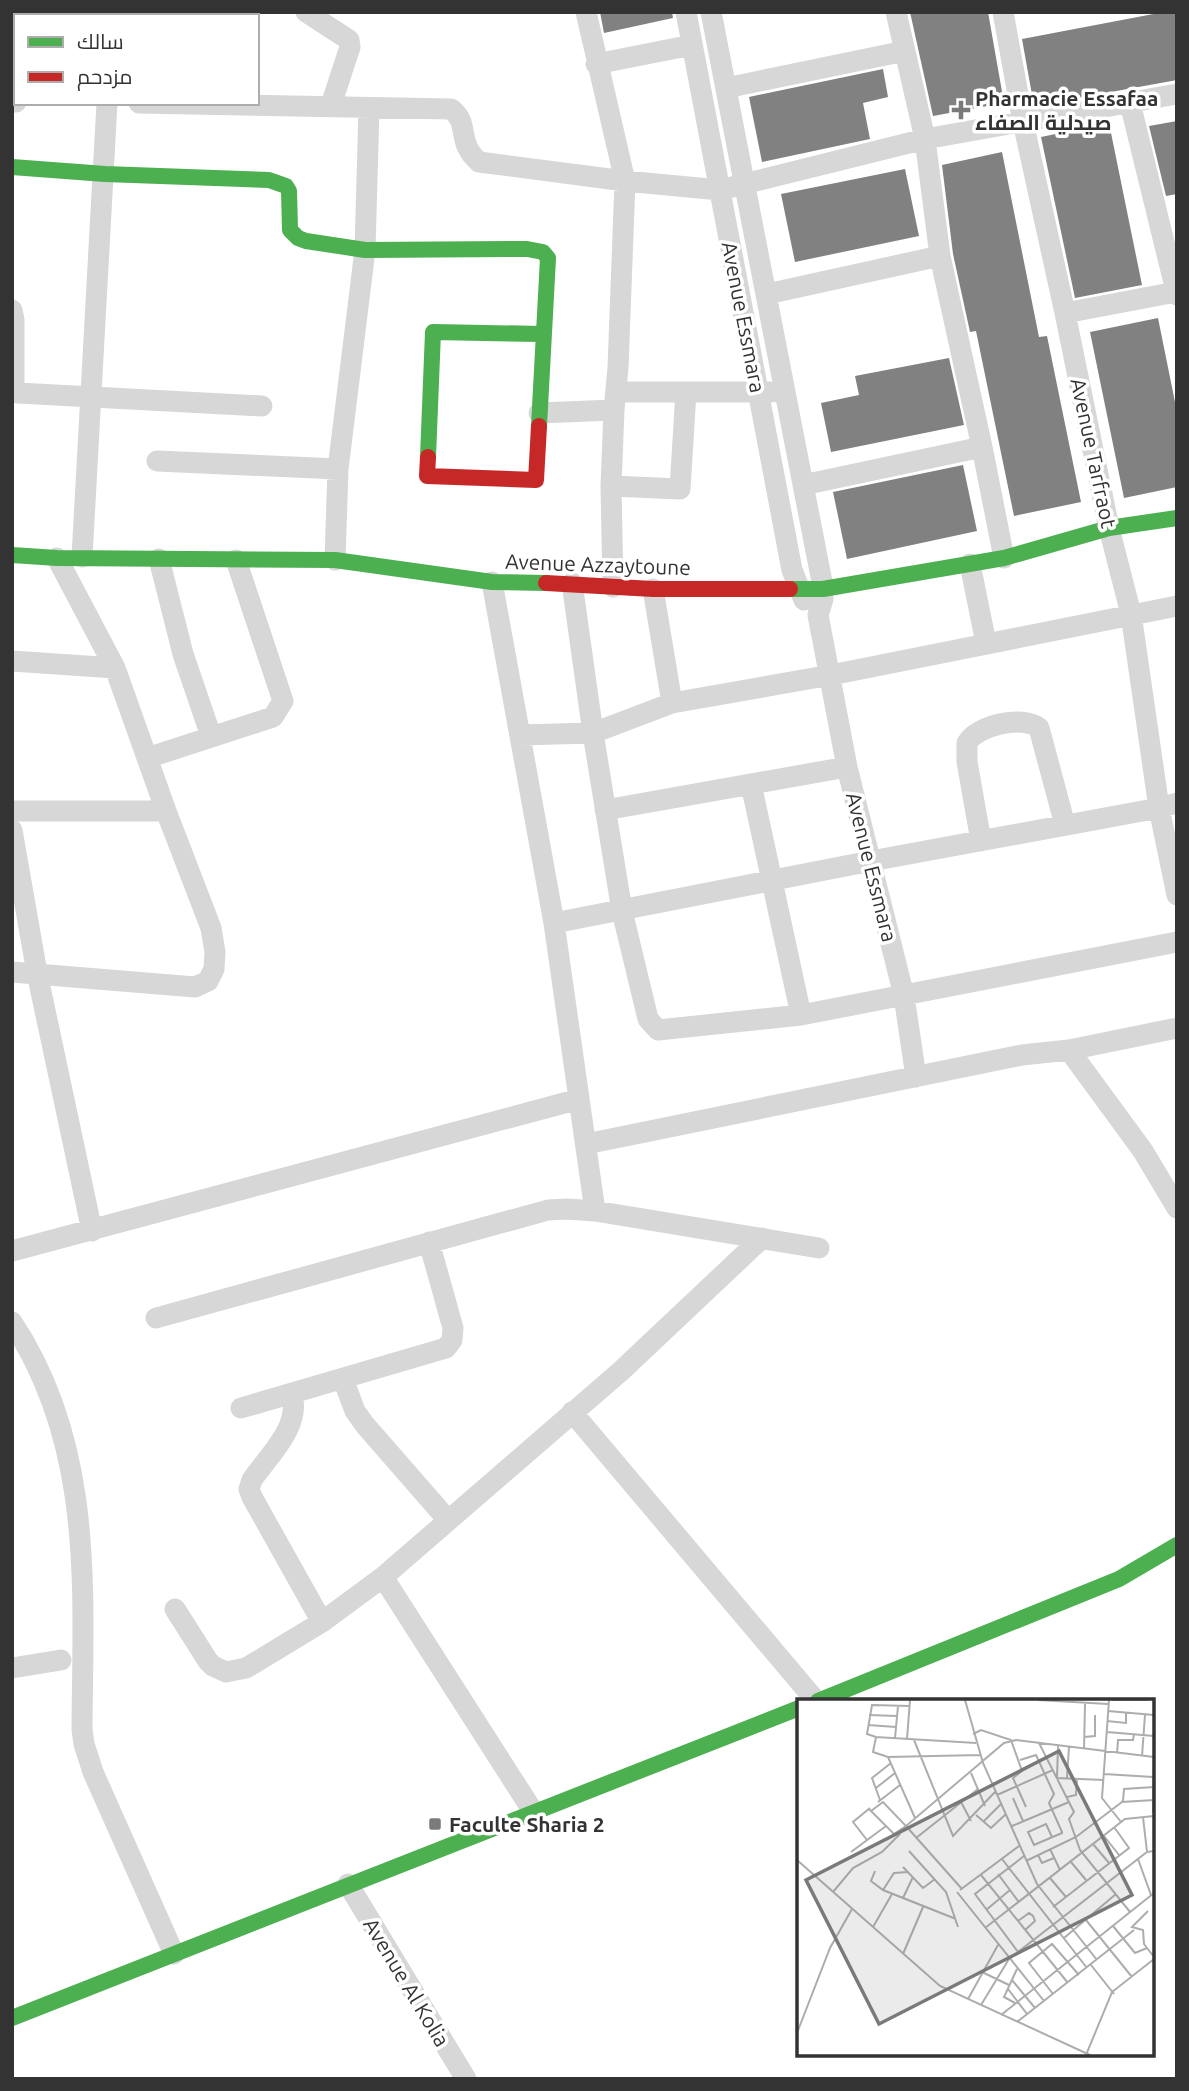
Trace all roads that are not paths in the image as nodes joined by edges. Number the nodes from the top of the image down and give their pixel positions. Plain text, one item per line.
1 (306, 12) edge
2 (586, 12) edge
3 (686, 12) edge
4 (711, 12) edge
5 (896, 12) edge
6 (1003, 12) edge
7 (692, 45) junction
8 (905, 51) junction
9 (596, 65) junction
10 (726, 88) junction
11 (1177, 94) edge
12 (1130, 103) junction
13 (107, 105) edge
14 (259, 105) edge
15 (331, 105) junction
16 (369, 108) junction
17 (1023, 122) junction
18 (925, 139) junction
19 (12, 167) edge
20 (104, 174) junction
21 (625, 181) junction
22 (746, 185) junction
23 (720, 190) junction
24 (365, 250) junction
25 (940, 256) junction
26 (1176, 293) edge
27 (767, 294) junction
28 (12, 310) edge
29 (1065, 313) junction
30 (542, 334) junction
31 (686, 392) junction
32 (759, 392) junction
33 (785, 392) junction
34 (92, 395) junction
35 (615, 401) junction
36 (262, 406) dead end
37 (539, 413) junction
38 (982, 447) junction
39 (157, 461) dead end
40 (338, 469) junction
41 (803, 485) junction
42 (611, 486) junction
43 (1177, 518) edge
44 (1109, 528) junction
45 (12, 555) edge
46 (82, 556) junction
47 (57, 558) junction
48 (1004, 558) junction
49 (159, 559) junction
50 (236, 560) junction
51 (335, 560) junction
52 (970, 564) junction
53 (492, 582) junction
54 (572, 583) junction
55 (614, 587) junction
56 (653, 589) junction
57 (823, 589) junction
58 (799, 590) junction
59 (1177, 606) edge
60 (1131, 614) junction
61 (818, 615) junction
62 (986, 643) junction
63 (12, 661) edge
64 (115, 668) junction
65 (831, 675) junction
66 (672, 703) junction
67 (593, 733) junction
68 (520, 735) junction
69 (211, 736) junction
70 (147, 758) junction
71 (847, 767) junction
72 (751, 784) junction
73 (1168, 806) edge
74 (605, 810) junction
75 (12, 811) edge
76 (166, 811) junction
77 (1065, 825) junction
78 (12, 830) edge
79 (981, 841) junction
80 (871, 861) junction
81 (772, 882) junction
82 (1177, 895) edge
83 (622, 911) junction
84 (554, 923) junction
85 (1177, 942) edge
86 (12, 972) edge
87 (37, 973) junction
88 (904, 996) junction
89 (801, 1015) junction
90 (1177, 1028) edge
91 (1069, 1049) junction
92 (916, 1077) junction
93 (579, 1099) junction
94 (586, 1144) junction
95 (1177, 1208) edge
96 (595, 1211) junction
97 (92, 1231) junction
98 (762, 1238) junction
99 (429, 1242) junction
100 (819, 1248) dead end
101 (12, 1251) edge
102 (156, 1318) dead end
103 (12, 1322) edge
104 (343, 1379) junction
105 (292, 1394) junction
106 (241, 1408) dead end
107 (572, 1412) junction
108 (447, 1519) junction
109 (1177, 1545) edge
110 (383, 1577) junction
111 (175, 1609) dead end
112 (322, 1622) junction
113 (61, 1660) dead end
114 (12, 1668) edge
115 (815, 1699) edge
116 (822, 1699) edge
117 (797, 1709) edge
118 (534, 1812) junction
119 (348, 1884) junction
120 (174, 1954) junction
121 (12, 2018) edge
122 (466, 2079) edge

1 - 15 street
2 - 9 street
3 - 7 street, Avenue Essmara
4 - 10 street, Avenue Essmara
5 - 8 street
6 - 17 street, Avenue Tarfraot
7 - 9 street
7 - 23 street, Avenue Essmara
8 - 10 street
8 - 18 street
9 - 21 street
10 - 22 street, Avenue Essmara
11 - 12 street
12 - 17 street
12 - 26 street
13 - 20 street
14 - 15 street
15 - 16 street
16 - 21 street
16 - 24 street
17 - 18 street
17 - 29 street, Avenue Tarfraot
18 - 22 street
18 - 25 street
19 - 20 street
20 - 24 street
20 - 34 street
21 - 23 street
21 - 35 street
22 - 23 street
22 - 27 street, Avenue Essmara
23 - 32 street, Avenue Essmara
24 - 30 street
24 - 40 street
25 - 27 street
25 - 38 street
26 - 29 street
27 - 33 street, Avenue Essmara
28 - 34 street
29 - 44 street, Avenue Tarfraot
30 - 37 street
30 - 37 street
31 - 32 street
31 - 35 street
31 - 42 street
32 - 33 street
32 - 58 street, Avenue Essmara
33 - 41 street, Avenue Essmara
34 - 36 street
34 - 46 street
35 - 37 street
35 - 42 street
38 - 41 street
38 - 48 street
39 - 40 street
40 - 51 street
41 - 57 street, Avenue Essmara
42 - 55 street
43 - 44 street, Avenue Azzaytoune
44 - 48 street, Avenue Azzaytoune
44 - 60 street, Avenue Tarfraot
45 - 47 street, Avenue Azzaytoune
46 - 47 street, Avenue Azzaytoune
46 - 49 street, Avenue Azzaytoune
47 - 64 street
48 - 52 street, Avenue Azzaytoune
49 - 50 street, Avenue Azzaytoune
49 - 69 street
50 - 51 street, Avenue Azzaytoune
50 - 69 street
51 - 53 street, Avenue Azzaytoune
52 - 57 street, Avenue Azzaytoune
52 - 62 street
53 - 54 street, Avenue Azzaytoune
53 - 68 street
54 - 55 street, Avenue Azzaytoune
54 - 67 street
55 - 56 street, Avenue Azzaytoune
56 - 58 street, Avenue Azzaytoune
56 - 66 street
57 - 58 street, Avenue Azzaytoune
57 - 61 street, Avenue Essmara
58 - 61 street, Avenue Essmara
59 - 60 street
60 - 62 street
60 - 73 street, Avenue Tarfraot
61 - 65 street, Avenue Essmara
62 - 65 street
63 - 64 street
64 - 70 street
65 - 66 street
65 - 71 street, Avenue Essmara
66 - 67 street
67 - 68 street
67 - 74 street
68 - 84 street
69 - 70 street
70 - 76 street
71 - 72 street
71 - 80 street, Avenue Essmara
72 - 74 street
72 - 81 street
73 - 77 street
73 - 82 street, Avenue Tarfraot
74 - 83 street
75 - 76 street
76 - 87 street
77 - 79 street
77 - 79 street
78 - 87 street
79 - 80 street
80 - 81 street
80 - 88 street, Avenue Essmara
81 - 83 street
81 - 89 street
83 - 84 street
83 - 89 street
84 - 93 street
85 - 88 street
86 - 87 street
87 - 97 street
88 - 89 street
88 - 92 street, Avenue Essmara
90 - 91 street
91 - 92 street
91 - 95 street
92 - 94 street
93 - 94 street
93 - 97 street
94 - 96 street
96 - 98 street
96 - 99 street
97 - 101 street
98 - 100 street
98 - 107 street
99 - 102 street
99 - 104 street
103 - 120 street
104 - 105 street
104 - 108 street
105 - 106 street
105 - 112 street
107 - 108 street
107 - 115 street
108 - 110 street
109 - 116 street
110 - 112 street
110 - 118 street
111 - 112 street
113 - 114 street
117 - 118 street
118 - 119 street
119 - 120 street
119 - 122 street, Avenue Al Kolia
120 - 121 street

